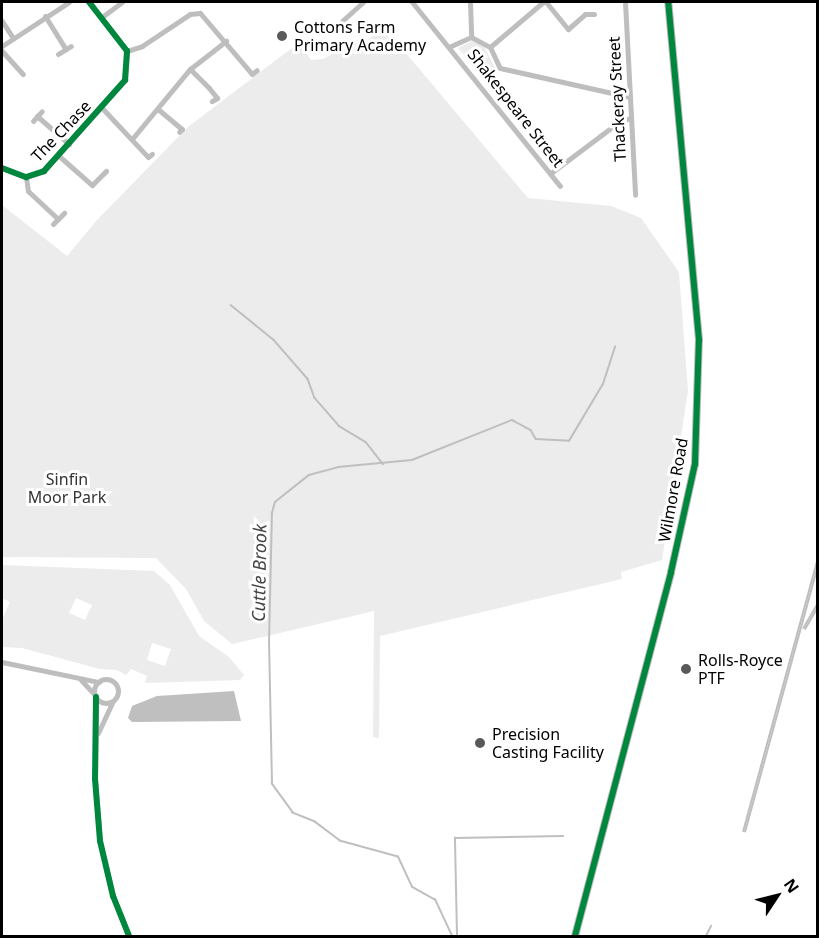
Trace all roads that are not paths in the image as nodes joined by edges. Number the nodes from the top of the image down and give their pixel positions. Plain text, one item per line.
1 (69, 2) edge
2 (89, 2) edge
3 (122, 2) edge
4 (363, 2) edge
5 (412, 2) edge
6 (470, 2) edge
7 (545, 2) edge
8 (625, 2) edge
9 (668, 2) edge
10 (594, 14) dead end
11 (45, 16) junction
12 (102, 17) junction
13 (2, 21) edge
14 (342, 21) dead end
15 (471, 37) junction
16 (13, 38) junction
17 (226, 41) junction
18 (2, 46) edge
19 (451, 46) junction
20 (490, 47) junction
21 (2, 51) edge
22 (127, 51) junction
23 (58, 54) dead end
24 (190, 69) junction
25 (257, 70) dead end
26 (23, 74) dead end
27 (630, 97) junction
28 (212, 101) dead end
29 (104, 106) junction
30 (159, 110) junction
31 (37, 116) dead end
32 (631, 118) junction
33 (179, 132) dead end
34 (132, 139) junction
35 (69, 144) junction
36 (152, 154) dead end
37 (59, 156) junction
38 (2, 168) edge
39 (106, 171) dead end
40 (551, 173) junction
41 (26, 177) junction
42 (560, 186) dead end
43 (635, 195) dead end
44 (64, 213) dead end
45 (58, 219) junction
46 (53, 224) dead end
47 (2, 662) edge
48 (79, 679) junction
49 (99, 682) junction
50 (96, 697) junction
51 (115, 699) junction
52 (98, 735) junction
53 (129, 936) edge
54 (575, 936) edge

1 - 11 street
2 - 12 street
3 - 12 street
4 - 14 street
5 - 19 street, Shakespeare Street
6 - 15 street
7 - 10 street
7 - 20 street
8 - 27 street, Thackeray Street
9 - 54 street, Wilmore Road
11 - 16 street
11 - 23 street
12 - 22 street
13 - 16 street
15 - 19 street, Shakespeare Street
15 - 20 street, Shakespeare Street
16 - 18 street
17 - 22 street
17 - 24 street
17 - 25 street
19 - 40 street, Shakespeare Street
20 - 27 street, Shakespeare Street
21 - 26 street
22 - 29 street, The Chase
24 - 28 street
24 - 30 street
27 - 32 street, Thackeray Street
29 - 34 street
29 - 35 street, The Chase
30 - 33 street
30 - 34 street
31 - 35 street
32 - 40 street
32 - 43 street, Thackeray Street
34 - 36 street
35 - 37 street, The Chase
37 - 39 street
37 - 41 street, The Chase
38 - 41 street, The Chase
40 - 42 street, Shakespeare Street
41 - 45 street
44 - 45 street
45 - 46 street
47 - 48 street
48 - 49 street
48 - 50 street
49 - 50 street
49 - 51 street
50 - 51 street
50 - 52 street
51 - 52 street
52 - 53 street

